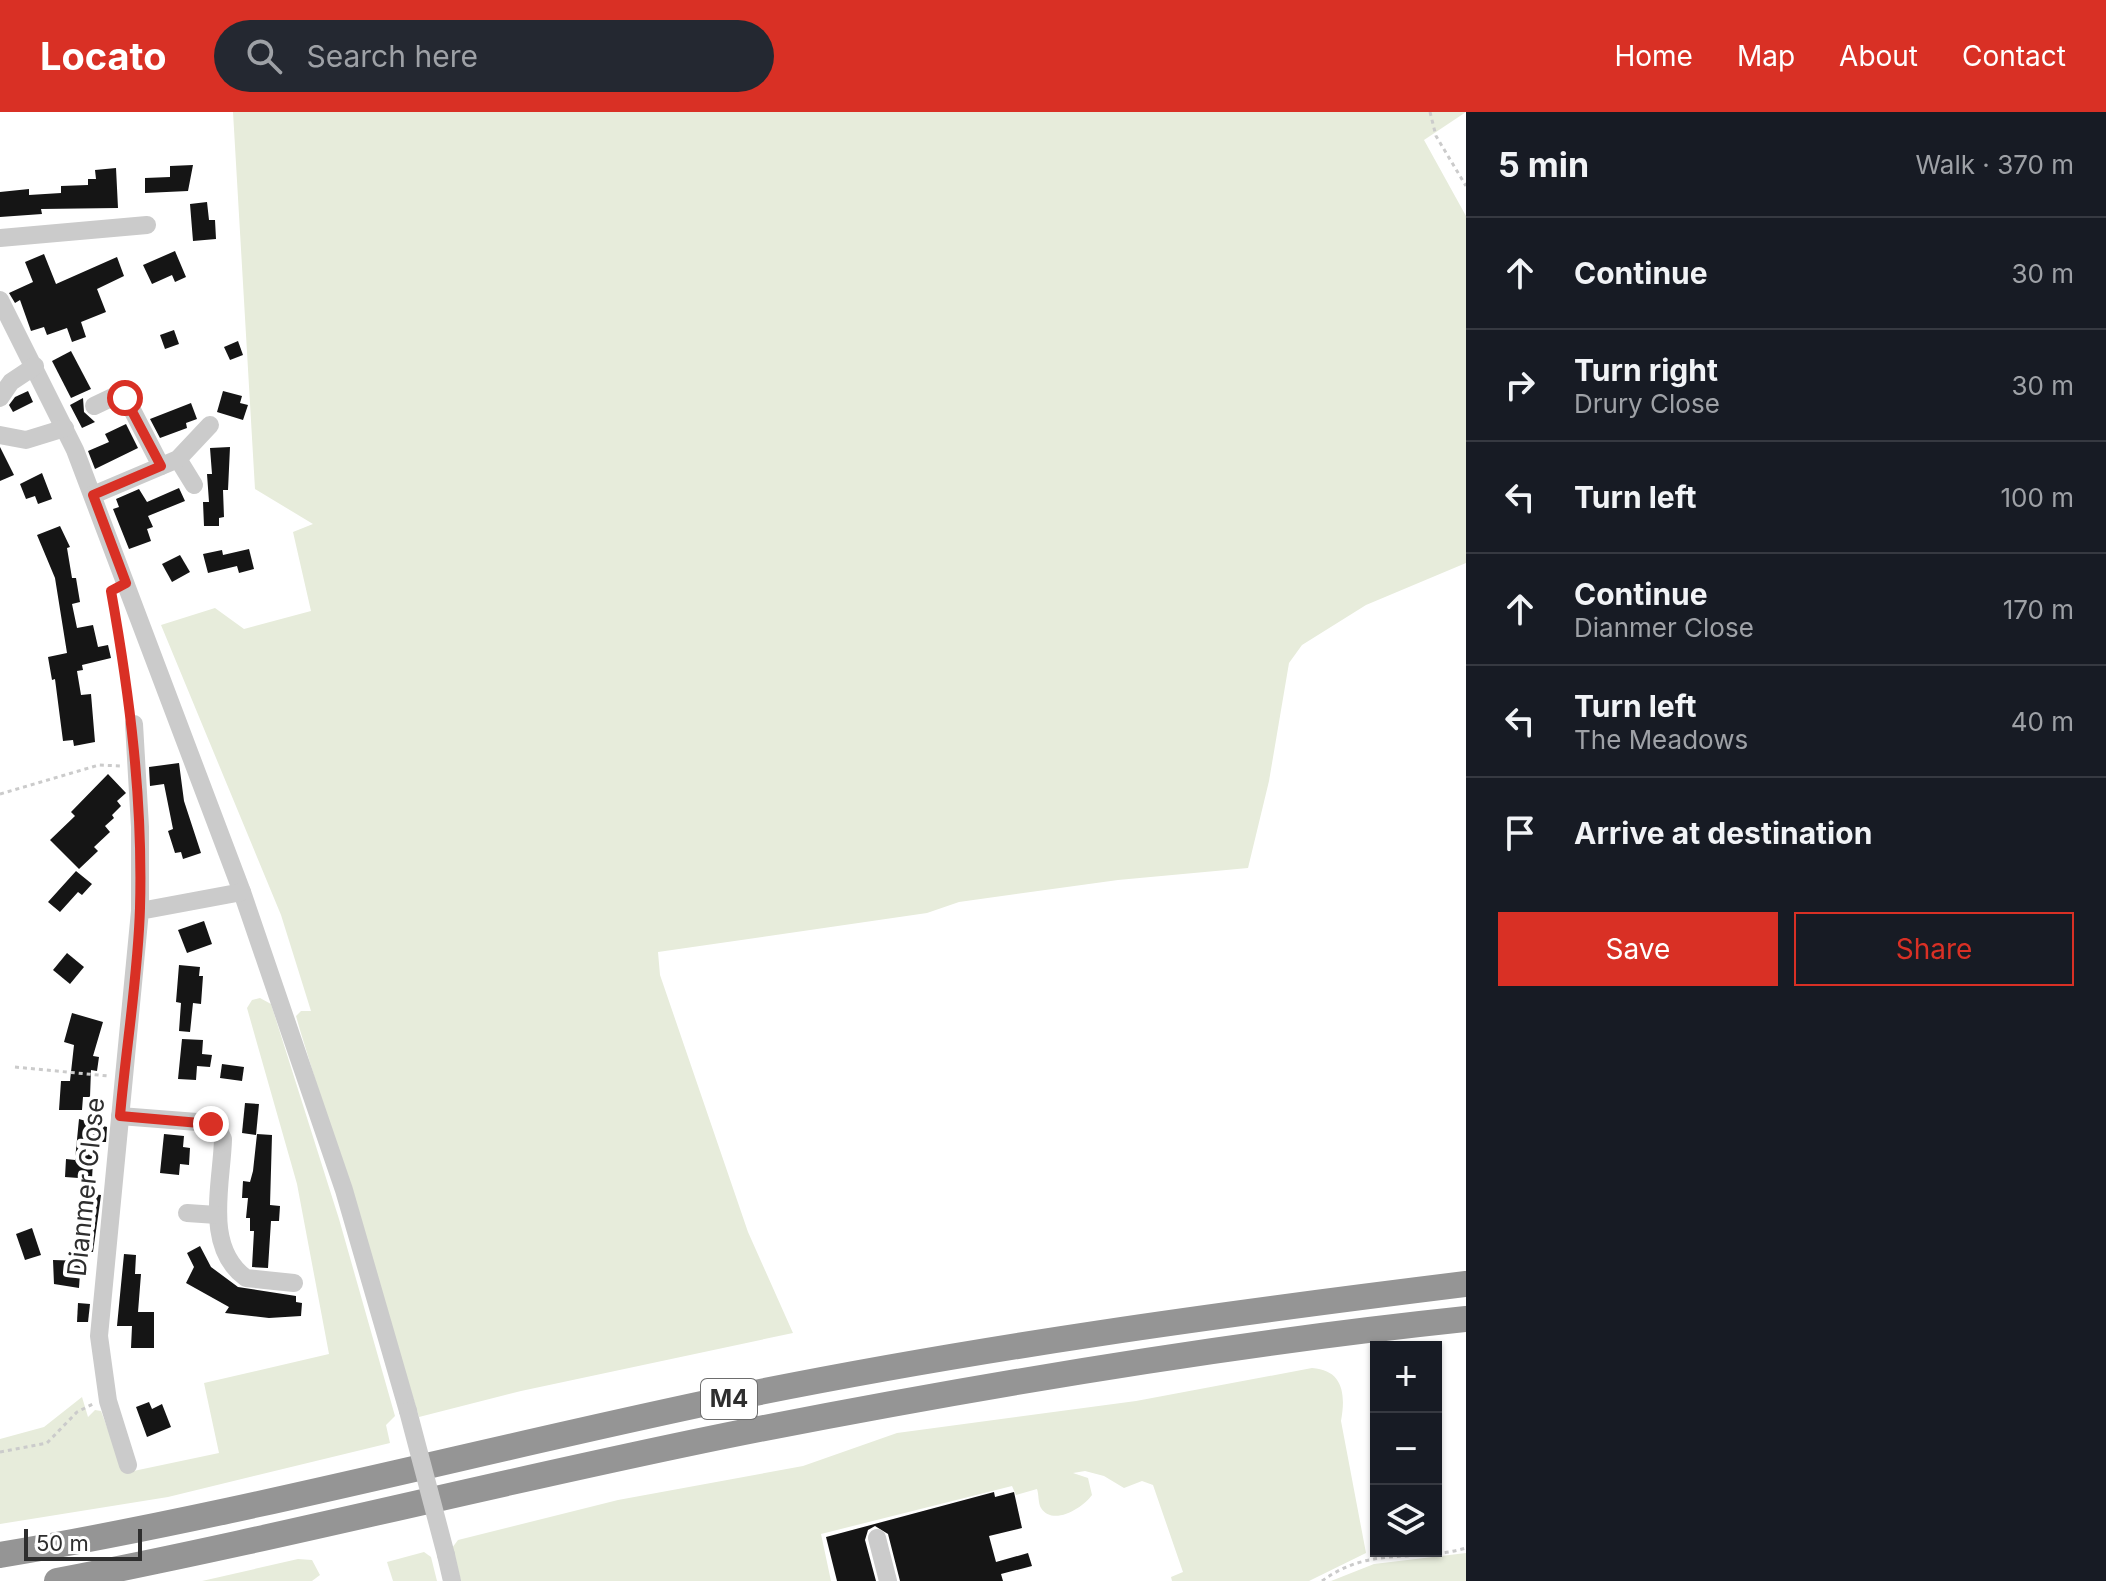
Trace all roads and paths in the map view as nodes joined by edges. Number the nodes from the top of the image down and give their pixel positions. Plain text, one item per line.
1 (1430, 112) edge
2 (1466, 186) edge
3 (147, 225) dead end
4 (0, 238) edge
5 (1, 306) edge
6 (35, 366) junction
7 (4, 382) edge
8 (94, 406) dead end
9 (210, 425) dead end
10 (65, 428) junction
11 (0, 435) edge
12 (170, 462) junction
13 (194, 485) dead end
14 (93, 495) junction
15 (119, 587) junction
16 (134, 724) joint
17 (136, 768) junction
18 (0, 794) edge
19 (242, 892) junction
20 (140, 911) junction
21 (15, 1067) dead end
22 (124, 1078) junction
23 (120, 1116) junction
24 (187, 1213) dead end
25 (217, 1215) junction
26 (294, 1283) dead end
27 (1466, 1284) edge
28 (1466, 1319) edge
29 (108, 1401) junction
30 (0, 1452) edge
31 (128, 1465) dead end
32 (877, 1538) dead end
33 (1466, 1548) edge
34 (0, 1555) edge
35 (57, 1581) edge
36 (452, 1581) edge
37 (888, 1581) edge
38 (1322, 1581) edge

1 - 2 path
3 - 4 street
5 - 6 street
6 - 7 street
6 - 10 street
8 - 12 street
9 - 12 street
10 - 11 street
10 - 14 street
12 - 13 street
12 - 14 street
14 - 15 street
15 - 16 path
15 - 19 street
16 - 17 street, Dianmer Close
17 - 18 path
17 - 20 street, Dianmer Close
19 - 20 street
19 - 36 street, bridge
20 - 22 street, Dianmer Close
21 - 22 path
22 - 23 street, Dianmer Close
23 - 25 street
23 - 29 street, Dianmer Close
24 - 25 street
25 - 26 street
27 - 34 highway, M4
28 - 35 highway, M4
29 - 30 path
29 - 31 street, Dianmer Close
32 - 37 street
33 - 38 path

